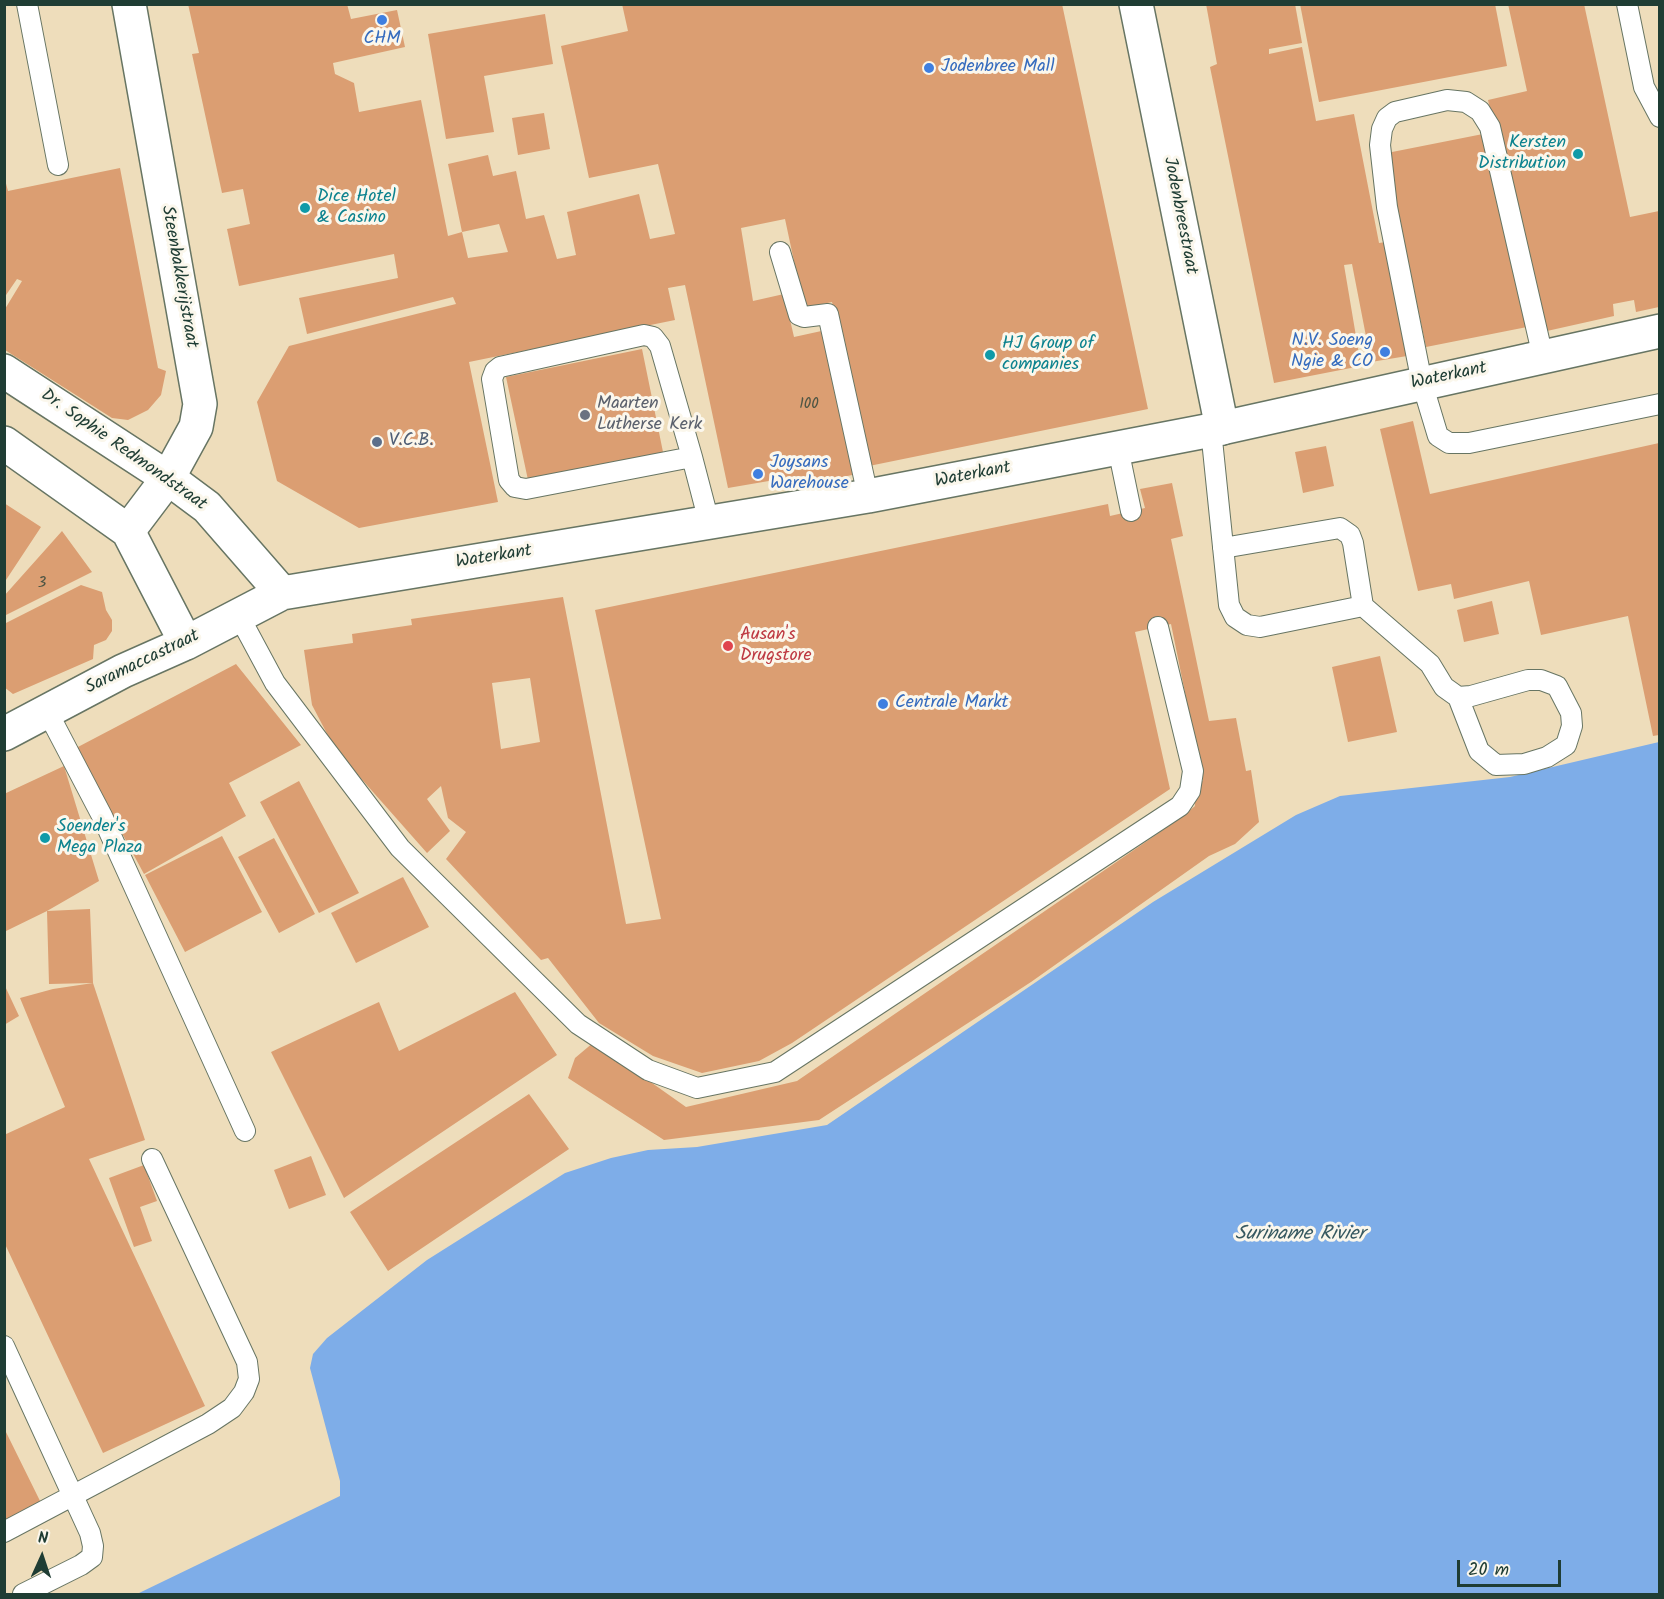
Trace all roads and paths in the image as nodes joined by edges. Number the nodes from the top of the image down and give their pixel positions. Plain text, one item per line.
1 (27, 4) edge
2 (129, 4) edge
3 (1136, 4) edge
4 (1627, 4) edge
5 (1659, 117) edge
6 (58, 165) dead end
7 (780, 252) dead end
8 (1659, 331) edge
9 (1543, 357) junction
10 (4, 371) edge
11 (1422, 383) junction
12 (1659, 404) edge
13 (1216, 429) junction
14 (4, 443) edge
15 (1118, 448) junction
16 (692, 457) junction
17 (168, 478) junction
18 (868, 496) junction
19 (1131, 511) dead end
20 (709, 522) junction
21 (128, 531) junction
22 (1223, 548) junction
23 (282, 593) junction
24 (1363, 606) junction
25 (238, 616) junction
26 (1158, 627) dead end
27 (186, 643) junction
28 (1458, 697) junction
29 (47, 711) junction
30 (4, 734) edge
31 (245, 1131) dead end
32 (152, 1159) dead end
33 (4, 1346) edge
34 (73, 1497) junction
35 (4, 1532) edge
36 (22, 1594) edge

1 - 6 lane
2 - 17 main road, Steenbakkerijstraat
3 - 13 main road, Jodenbreestraat
4 - 5 lane
7 - 18 lane
8 - 9 main road, Waterkant
9 - 11 main road, Waterkant
9 - 11 lane
10 - 17 main road, Dr. Sophie Redmondstraat
11 - 12 lane
11 - 13 main road, Waterkant
13 - 15 main road, Waterkant
13 - 22 lane
14 - 21 main road
15 - 18 main road, Waterkant
15 - 19 lane
16 - 16 lane
16 - 20 lane
17 - 21 main road, Steenbakkerijstraat
17 - 23 main road, Dr. Sophie Redmondstraat
18 - 20 main road, Waterkant
20 - 23 main road, Waterkant
21 - 27 main road
22 - 24 lane
22 - 24 lane
23 - 25 main road, Saramaccastraat
24 - 28 lane
25 - 26 lane
25 - 27 main road, Saramaccastraat
27 - 29 main road, Saramaccastraat
28 - 28 lane
29 - 30 main road, Saramaccastraat
29 - 31 lane
32 - 34 lane
33 - 34 lane
34 - 35 lane
34 - 36 lane

